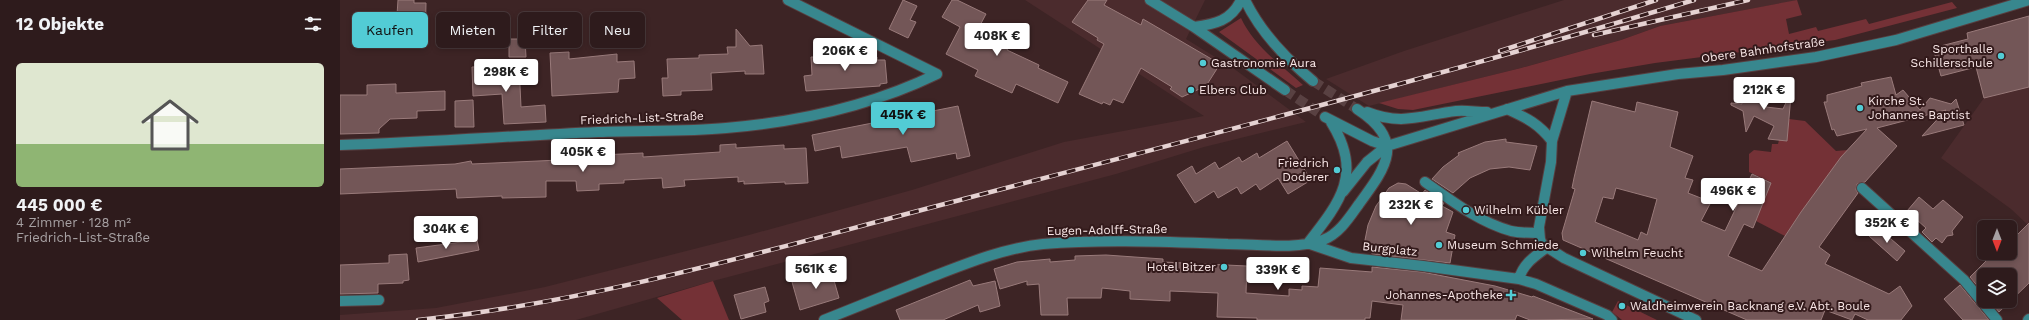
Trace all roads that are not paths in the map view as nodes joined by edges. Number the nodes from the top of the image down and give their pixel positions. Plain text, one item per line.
1 (788, 0) edge
2 (1150, 0) edge
3 (1241, 0) edge
4 (1245, 0) edge
5 (2029, 0) edge
6 (1194, 27) junction
7 (1313, 81) tunnel mouth
8 (1285, 90) tunnel mouth
9 (1567, 91) junction
10 (1502, 111) junction
11 (1552, 141) junction
12 (340, 145) edge
13 (1387, 146) junction
14 (1425, 182) dead end
15 (1862, 188) dead end
16 (1343, 192) junction
17 (1539, 233) junction
18 (1308, 243) junction
19 (1546, 248) junction
20 (1518, 279) junction
21 (340, 300) edge
22 (379, 300) dead end
23 (824, 320) edge
24 (1612, 320) edge
25 (1696, 320) edge
26 (1997, 320) edge

1 - 12 street, Friedrich-List-Straße
2 - 6 street
3 - 6 street
4 - 7 street
5 - 9 street, Obere Bahnhofstraße
6 - 8 street
9 - 10 street, Obere Bahnhofstraße
9 - 11 street
10 - 11 street
10 - 13 street, Obere Bahnhofstraße
10 - 13 street, Obere Bahnhofstraße
11 - 17 street
13 - 16 street
13 - 16 street
13 - 18 street, Eugen-Adolff-Straße
14 - 17 street
15 - 26 street
16 - 18 street
17 - 19 street
18 - 20 street, Burgplatz
18 - 23 street, Eugen-Adolff-Straße
19 - 20 street
19 - 25 street
20 - 24 street, Burgplatz
21 - 22 street

